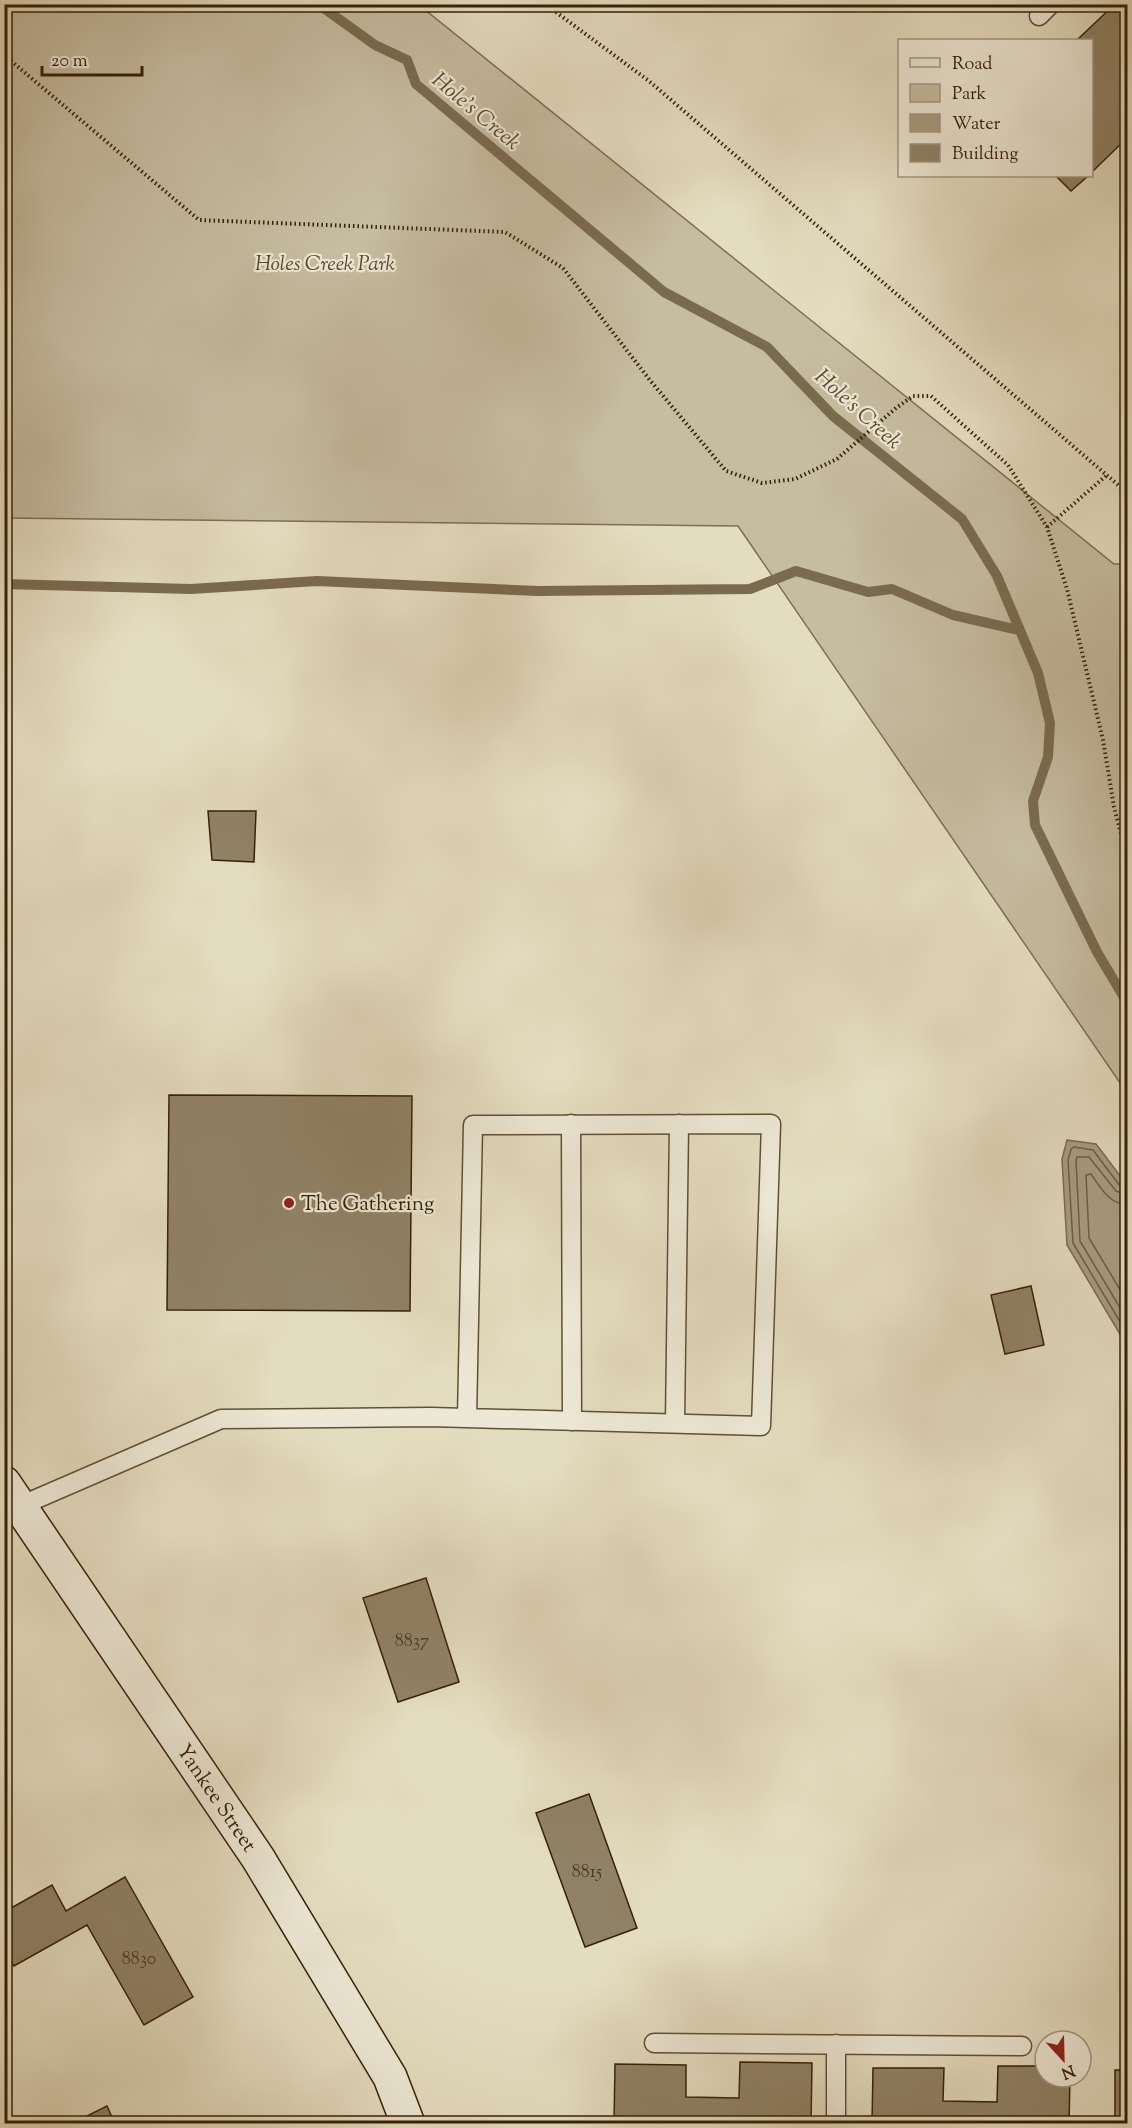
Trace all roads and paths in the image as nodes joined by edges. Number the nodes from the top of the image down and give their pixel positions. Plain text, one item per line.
1 (544, 4) edge
2 (4, 55) edge
3 (1107, 474) junction
4 (1128, 489) edge
5 (1047, 527) junction
6 (1128, 860) edge
7 (571, 1124) junction
8 (679, 1124) junction
9 (467, 1418) junction
10 (572, 1420) junction
11 (675, 1423) junction
12 (12, 1494) edge
13 (654, 2043) dead end
14 (836, 2044) junction
15 (1022, 2046) dead end
16 (408, 2124) edge
17 (836, 2124) edge

1 - 3 path
2 - 5 path
3 - 4 path
3 - 5 path
5 - 6 path
7 - 8 lane
7 - 9 lane
7 - 10 lane
8 - 11 lane
8 - 11 lane
9 - 10 lane
9 - 12 lane
10 - 11 lane
12 - 16 street, Yankee Street
13 - 14 lane
14 - 15 lane
14 - 17 lane

